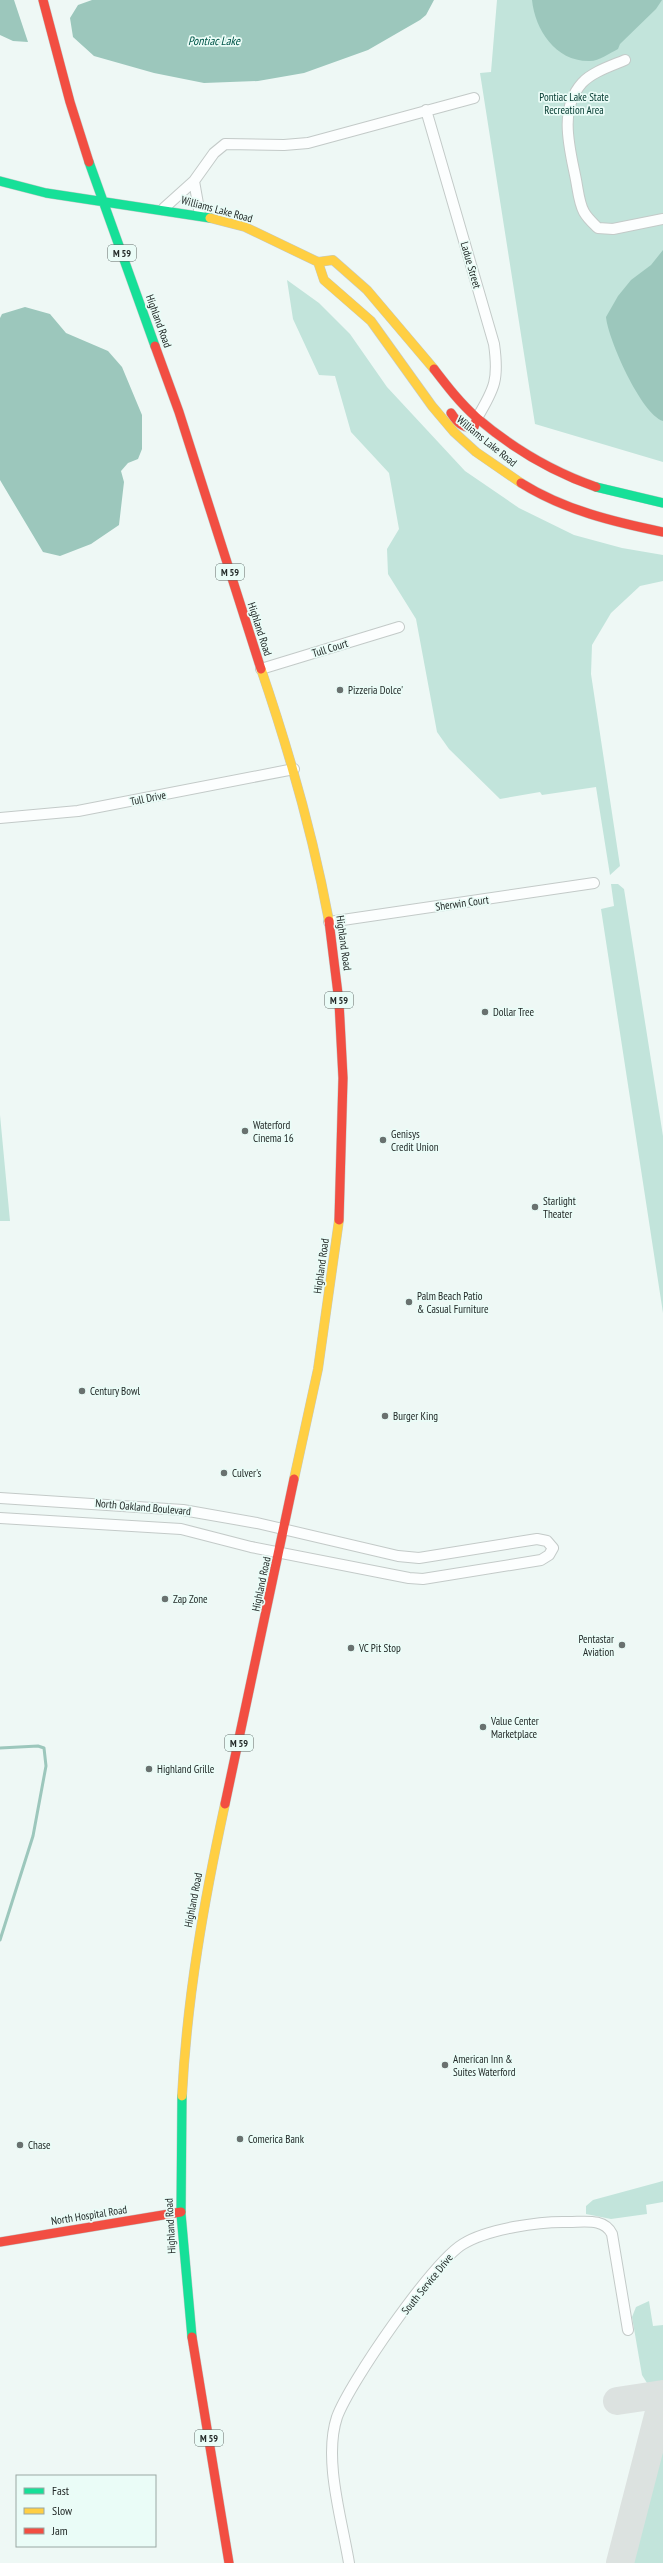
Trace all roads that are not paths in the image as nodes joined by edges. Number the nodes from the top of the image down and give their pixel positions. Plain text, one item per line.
1 (43, 0) edge
2 (625, 60) dead end
3 (474, 98) dead end
4 (426, 110) junction
5 (0, 181) edge
6 (194, 181) junction
7 (103, 201) junction
8 (164, 208) junction
9 (200, 215) junction
10 (663, 219) edge
11 (318, 262) junction
12 (369, 319) junction
13 (401, 360) junction
14 (441, 376) junction
15 (477, 418) junction
16 (663, 503) edge
17 (663, 532) edge
18 (399, 627) dead end
19 (261, 669) junction
20 (294, 769) junction
21 (0, 818) edge
22 (594, 883) dead end
23 (329, 922) junction
24 (0, 1498) edge
25 (0, 1518) edge
26 (284, 1529) junction
27 (279, 1552) junction
28 (181, 2212) junction
29 (0, 2242) edge
30 (628, 2330) dead end
31 (230, 2563) edge
32 (350, 2563) edge

1 - 7 main road, Highland Road / M 59
2 - 10 street
3 - 4 street
4 - 6 street
4 - 15 street, Ladue Street
5 - 7 main road, Williams Lake Road
6 - 8 street
6 - 9 street
7 - 8 main road, Williams Lake Road
7 - 19 main road, Highland Road / M 59
8 - 9 main road, Williams Lake Road
9 - 11 main road, Williams Lake Road
11 - 12 main road, Williams Lake Road
11 - 14 main road, Williams Lake Road
12 - 13 main road, Williams Lake Road
12 - 14 main road
13 - 15 main road
13 - 17 main road, Williams Lake Road
14 - 15 main road, Williams Lake Road
15 - 16 main road, Williams Lake Road
18 - 19 street, Tull Court
19 - 20 main road, Highland Road / M 59
20 - 21 street, Tull Drive
20 - 23 main road, Highland Road / M 59
22 - 23 street, Sherwin Court
23 - 26 main road, Highland Road / M 59
24 - 26 street, North Oakland Boulevard
25 - 27 street, North Oakland Boulevard
26 - 27 main road, Highland Road / M 59
26 - 27 street, North Oakland Boulevard
27 - 28 main road, Highland Road / M 59
28 - 29 main road, North Hospital Road
28 - 31 main road, Highland Road / M 59
30 - 32 street, South Service Drive

